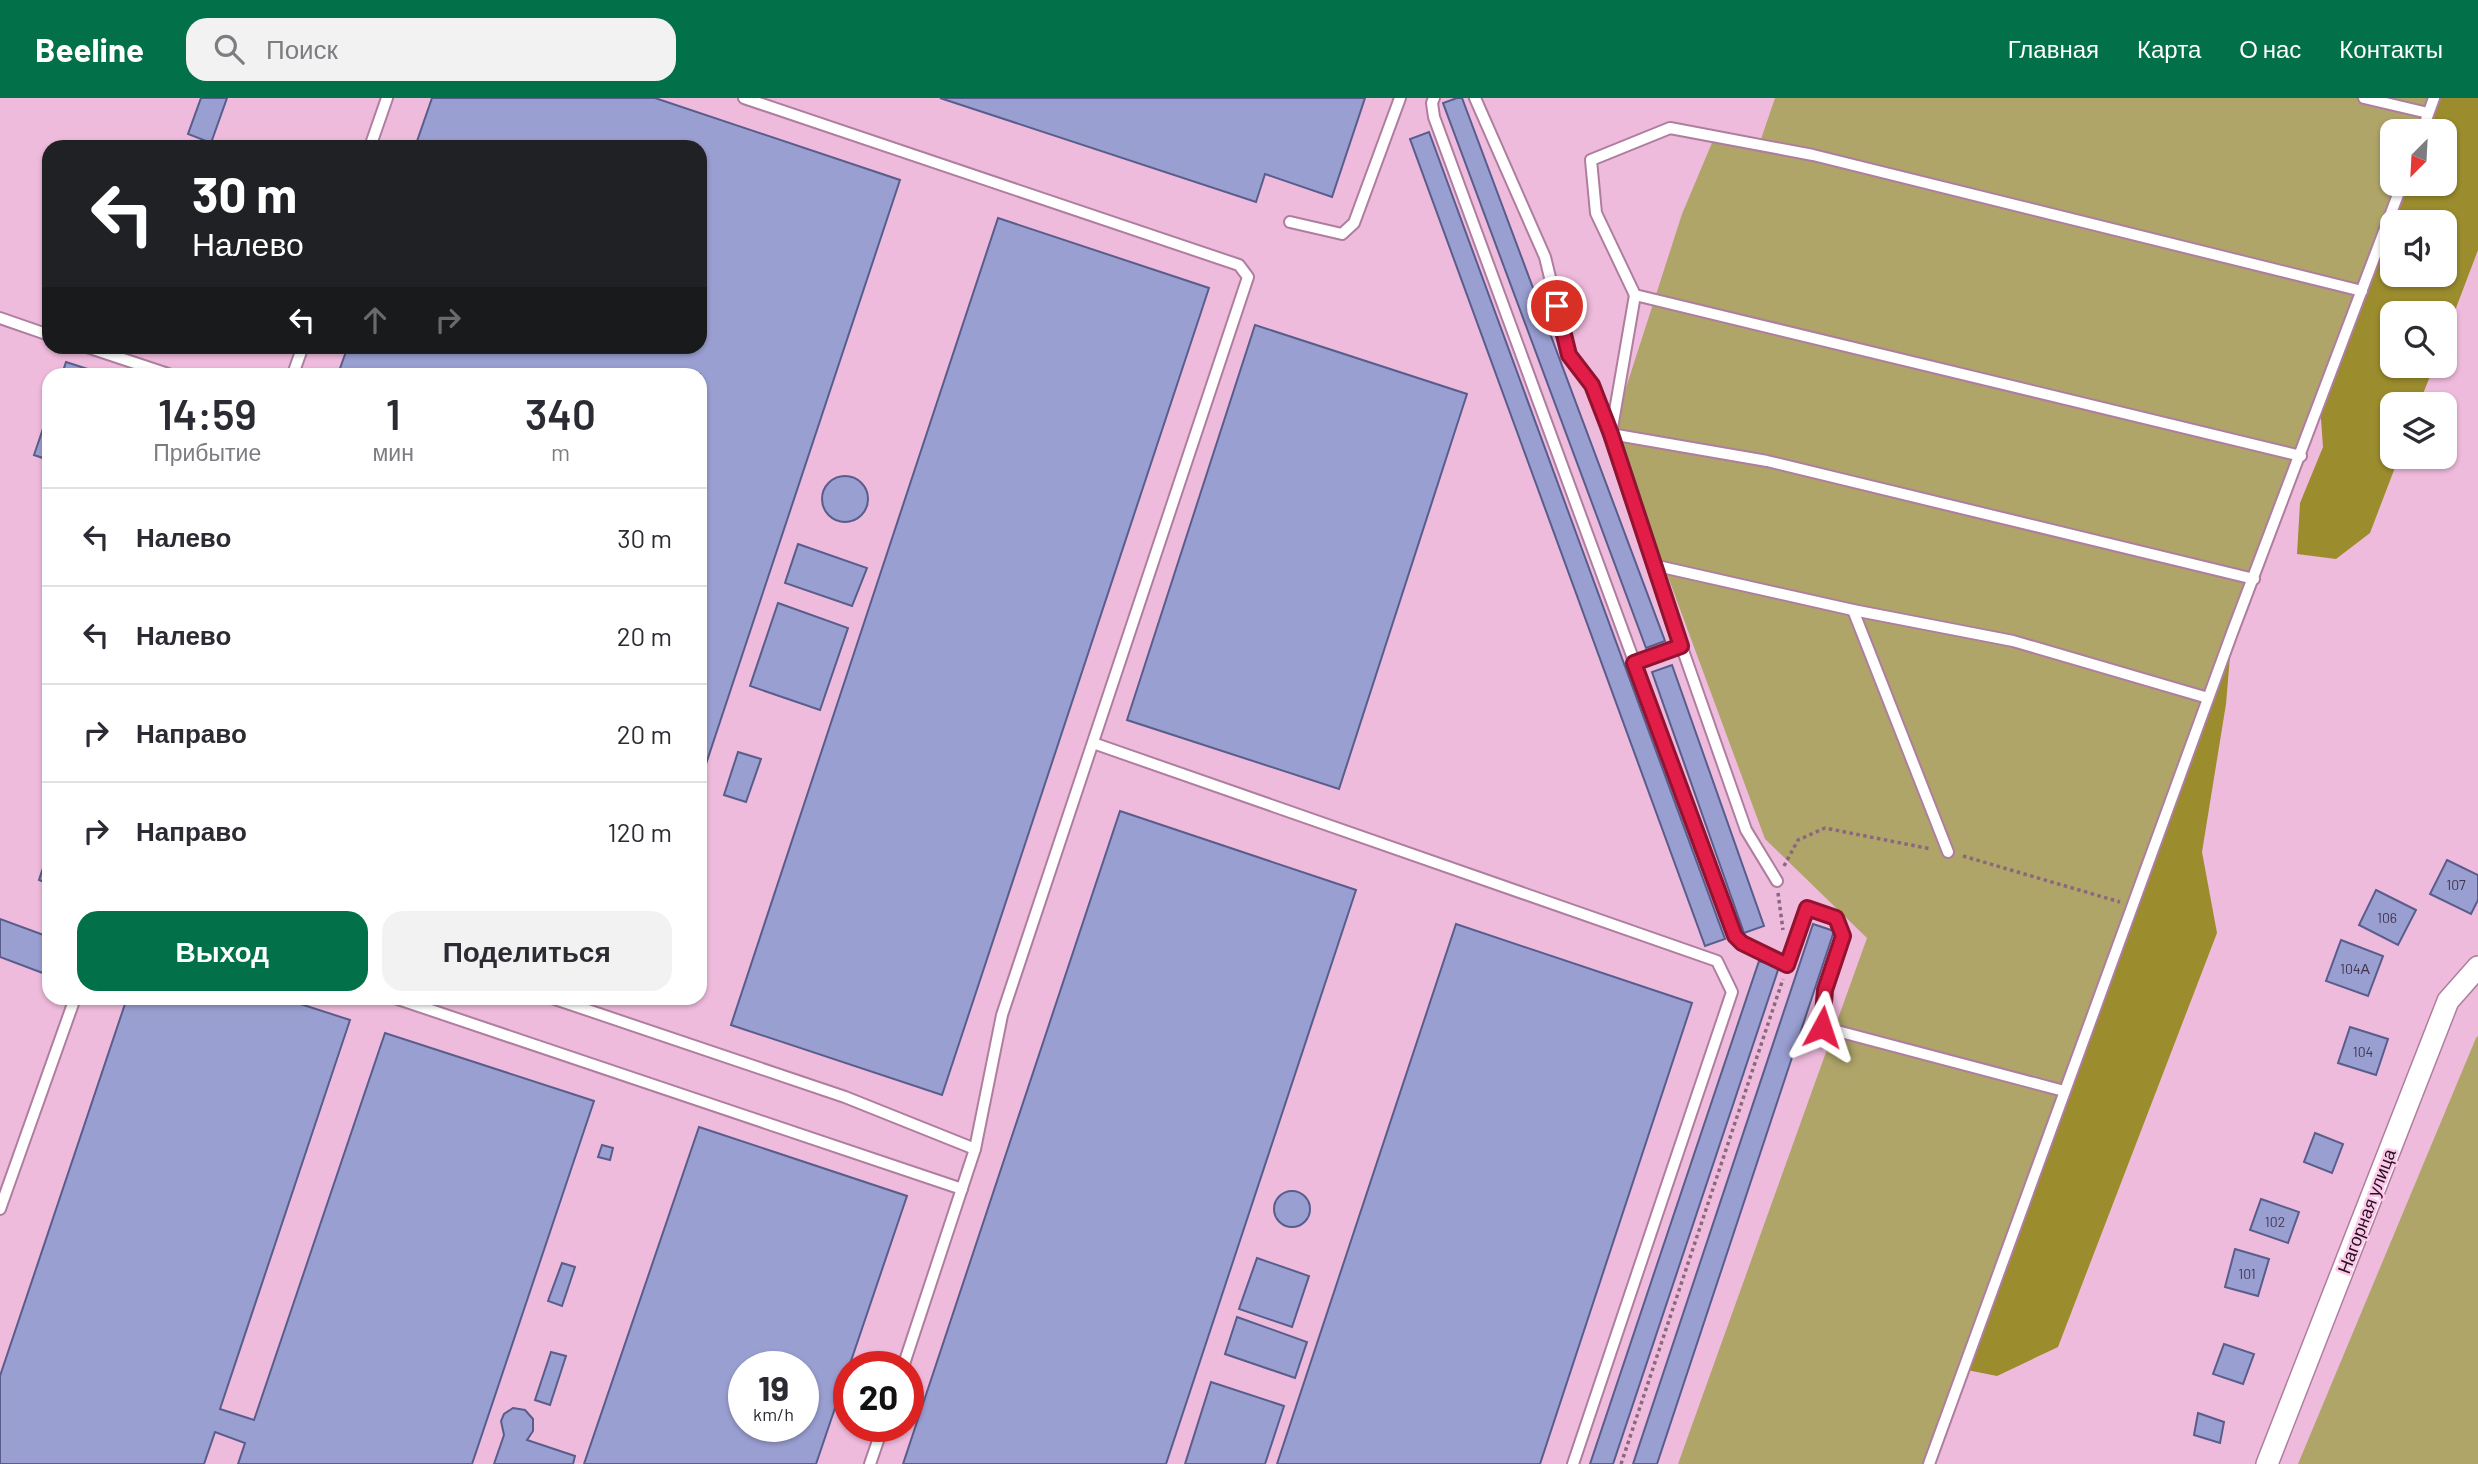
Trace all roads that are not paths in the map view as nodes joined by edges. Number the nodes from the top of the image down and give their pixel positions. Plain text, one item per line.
1 (387, 98) edge
2 (744, 98) edge
3 (1400, 98) edge
4 (1434, 98) edge
5 (1475, 98) edge
6 (2364, 98) edge
7 (2434, 98) edge
8 (2428, 113) junction
9 (2426, 119) edge
10 (372, 140) edge
11 (2398, 196) edge
12 (1290, 222) dead end
13 (2362, 291) junction
14 (1635, 295) junction
15 (0, 318) edge
16 (42, 333) edge
17 (108, 354) edge
18 (150, 368) edge
19 (1611, 434) junction
20 (2301, 456) junction
21 (1653, 565) junction
22 (2254, 579) junction
23 (1853, 610) junction
24 (1681, 646) junction
25 (1634, 663) junction
26 (2208, 698) junction
27 (1093, 743) junction
28 (1948, 852) road end
29 (1777, 881) road end
30 (2478, 967) edge
31 (73, 1005) edge
32 (417, 1005) edge
33 (573, 1005) edge
34 (2064, 1091) junction
35 (975, 1149) junction
36 (962, 1189) junction
37 (0, 1209) edge
38 (908, 1351) edge
39 (878, 1442) edge
40 (870, 1464) edge
41 (1573, 1464) edge
42 (1929, 1464) edge
43 (2267, 1464) edge

1 - 10 lane
2 - 27 lane
3 - 12 lane
4 - 25 lane
5 - 19 lane
6 - 8 lane
7 - 8 lane
8 - 9 lane
11 - 13 lane
13 - 14 lane
13 - 20 lane
14 - 19 lane
14 - 20 lane
15 - 16 lane
17 - 18 lane
19 - 21 lane
19 - 22 lane
20 - 22 lane
21 - 23 lane
21 - 24 lane
22 - 26 lane
23 - 26 lane
23 - 28 lane
24 - 25 lane
24 - 29 lane
25 - 34 lane
26 - 34 lane
27 - 35 lane
27 - 41 lane
30 - 43 street, Нагорная улица
31 - 37 lane
32 - 36 lane
33 - 35 lane
34 - 42 lane
35 - 36 lane
36 - 38 lane
39 - 40 lane

